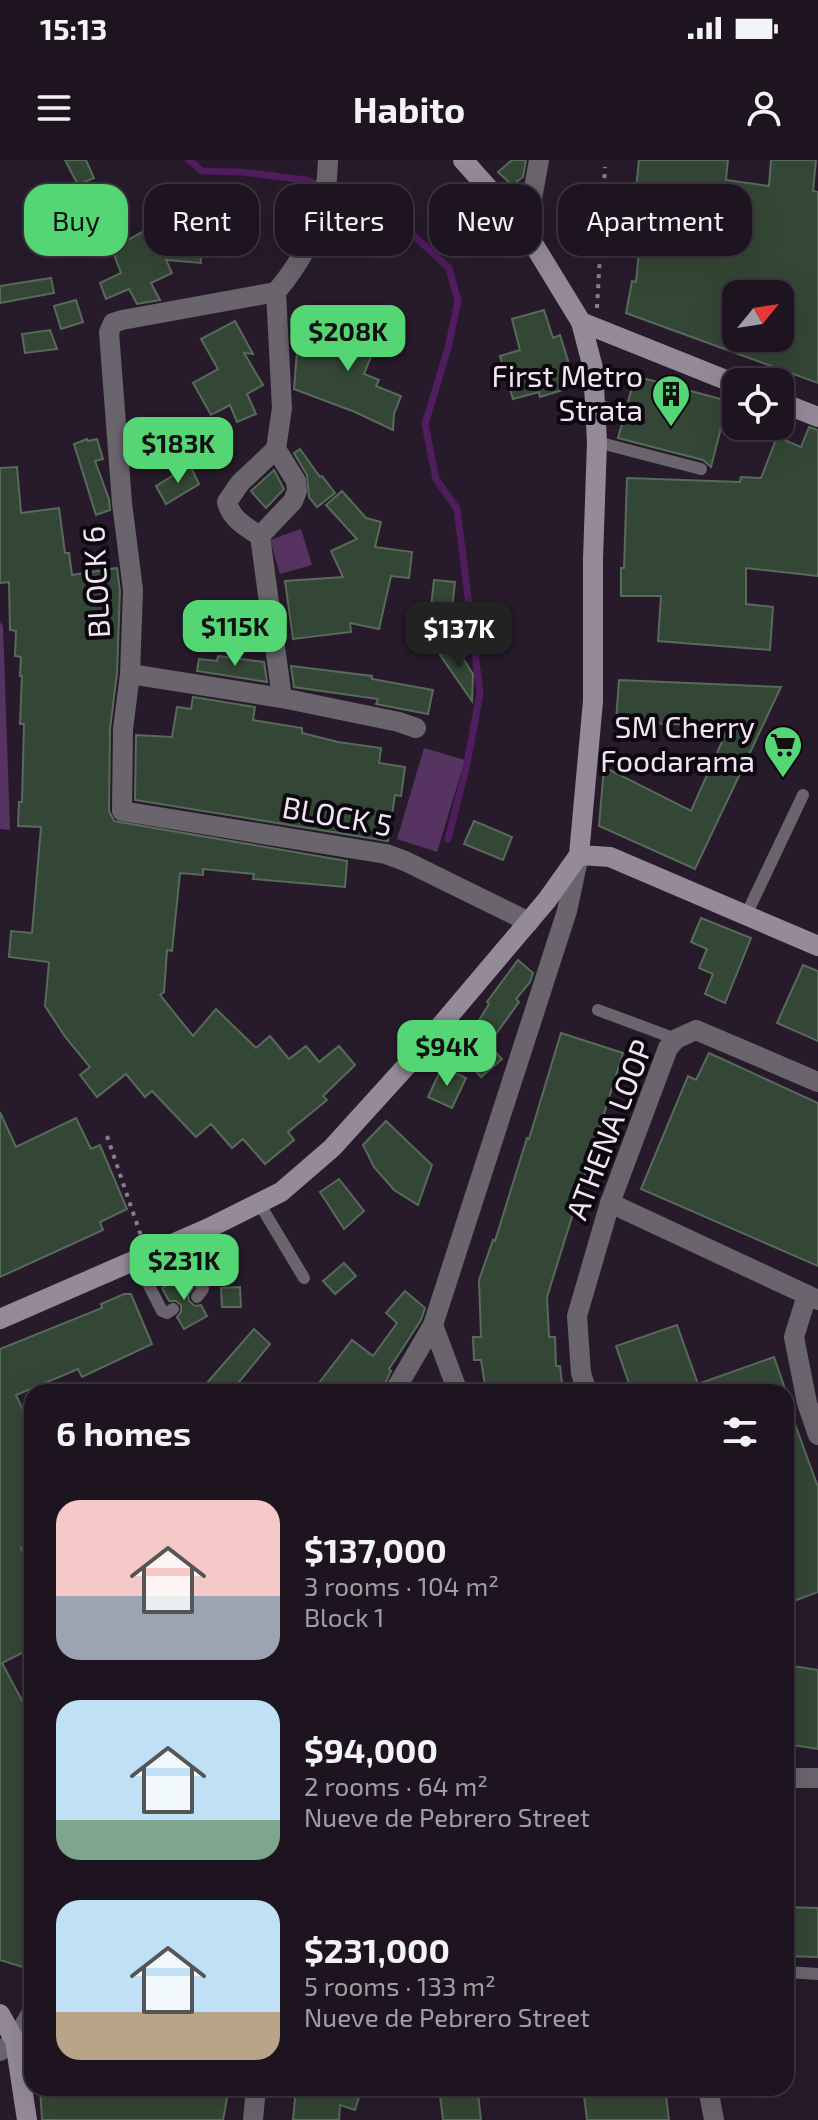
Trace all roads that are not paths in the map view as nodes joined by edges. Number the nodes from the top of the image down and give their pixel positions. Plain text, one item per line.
1 (463, 160) edge
2 (539, 160) edge
3 (328, 165) edge
4 (484, 184) edge
5 (535, 184) edge
6 (542, 256) edge
7 (276, 292) junction
8 (588, 325) junction
9 (722, 378) edge
10 (595, 403) junction
11 (794, 408) edge
12 (624, 415) dead end
13 (818, 417) edge
14 (597, 442) junction
15 (276, 449) junction
16 (701, 469) dead end
17 (260, 536) junction
18 (130, 674) junction
19 (282, 698) junction
20 (416, 728) dead end
21 (803, 795) dead end
22 (122, 811) joint
23 (579, 855) junction
24 (747, 913) junction
25 (529, 922) junction
26 (818, 946) edge
27 (598, 1010) dead end
28 (676, 1039) junction
29 (818, 1082) edge
30 (259, 1203) junction
31 (610, 1203) junction
32 (181, 1241) junction
33 (142, 1257) junction
34 (304, 1278) dead end
35 (197, 1297) dead end
36 (812, 1298) edge
37 (173, 1309) dead end
38 (0, 1319) edge
39 (433, 1325) junction
40 (399, 1384) edge
41 (455, 1384) edge
42 (584, 1384) edge
43 (818, 1435) edge
44 (794, 1778) edge
45 (818, 1778) edge
46 (794, 1972) edge
47 (818, 1974) edge
48 (0, 2014) edge
49 (24, 2023) edge
50 (7, 2046) edge
51 (255, 2096) edge
52 (710, 2096) edge
53 (27, 2120) edge
54 (253, 2120) edge
55 (714, 2120) edge

1 - 4 main road
2 - 5 street
3 - 7 street
6 - 8 main road
7 - 15 street
7 - 18 street, BLOCK 6
8 - 9 main road
8 - 10 main road
10 - 12 lane
10 - 14 main road
11 - 13 main road
14 - 16 lane
14 - 23 main road
15 - 17 street
15 - 17 street
17 - 19 street
18 - 19 street
18 - 22 street, BLOCK 6
19 - 20 street
21 - 24 lane
22 - 25 street, BLOCK 5
23 - 24 main road
23 - 25 main road
23 - 39 street
24 - 26 main road
25 - 30 main road
27 - 28 lane
28 - 29 street, ATHENA LOOP
28 - 31 street, ATHENA LOOP
30 - 32 main road
30 - 34 lane
31 - 36 street
31 - 42 street, ATHENA LOOP
32 - 33 main road
32 - 35 lane
33 - 37 lane
33 - 38 main road
36 - 43 street
39 - 40 street
39 - 41 street
44 - 45 street
46 - 47 lane
48 - 50 main road
49 - 50 street
50 - 53 main road
51 - 54 street
52 - 55 street

